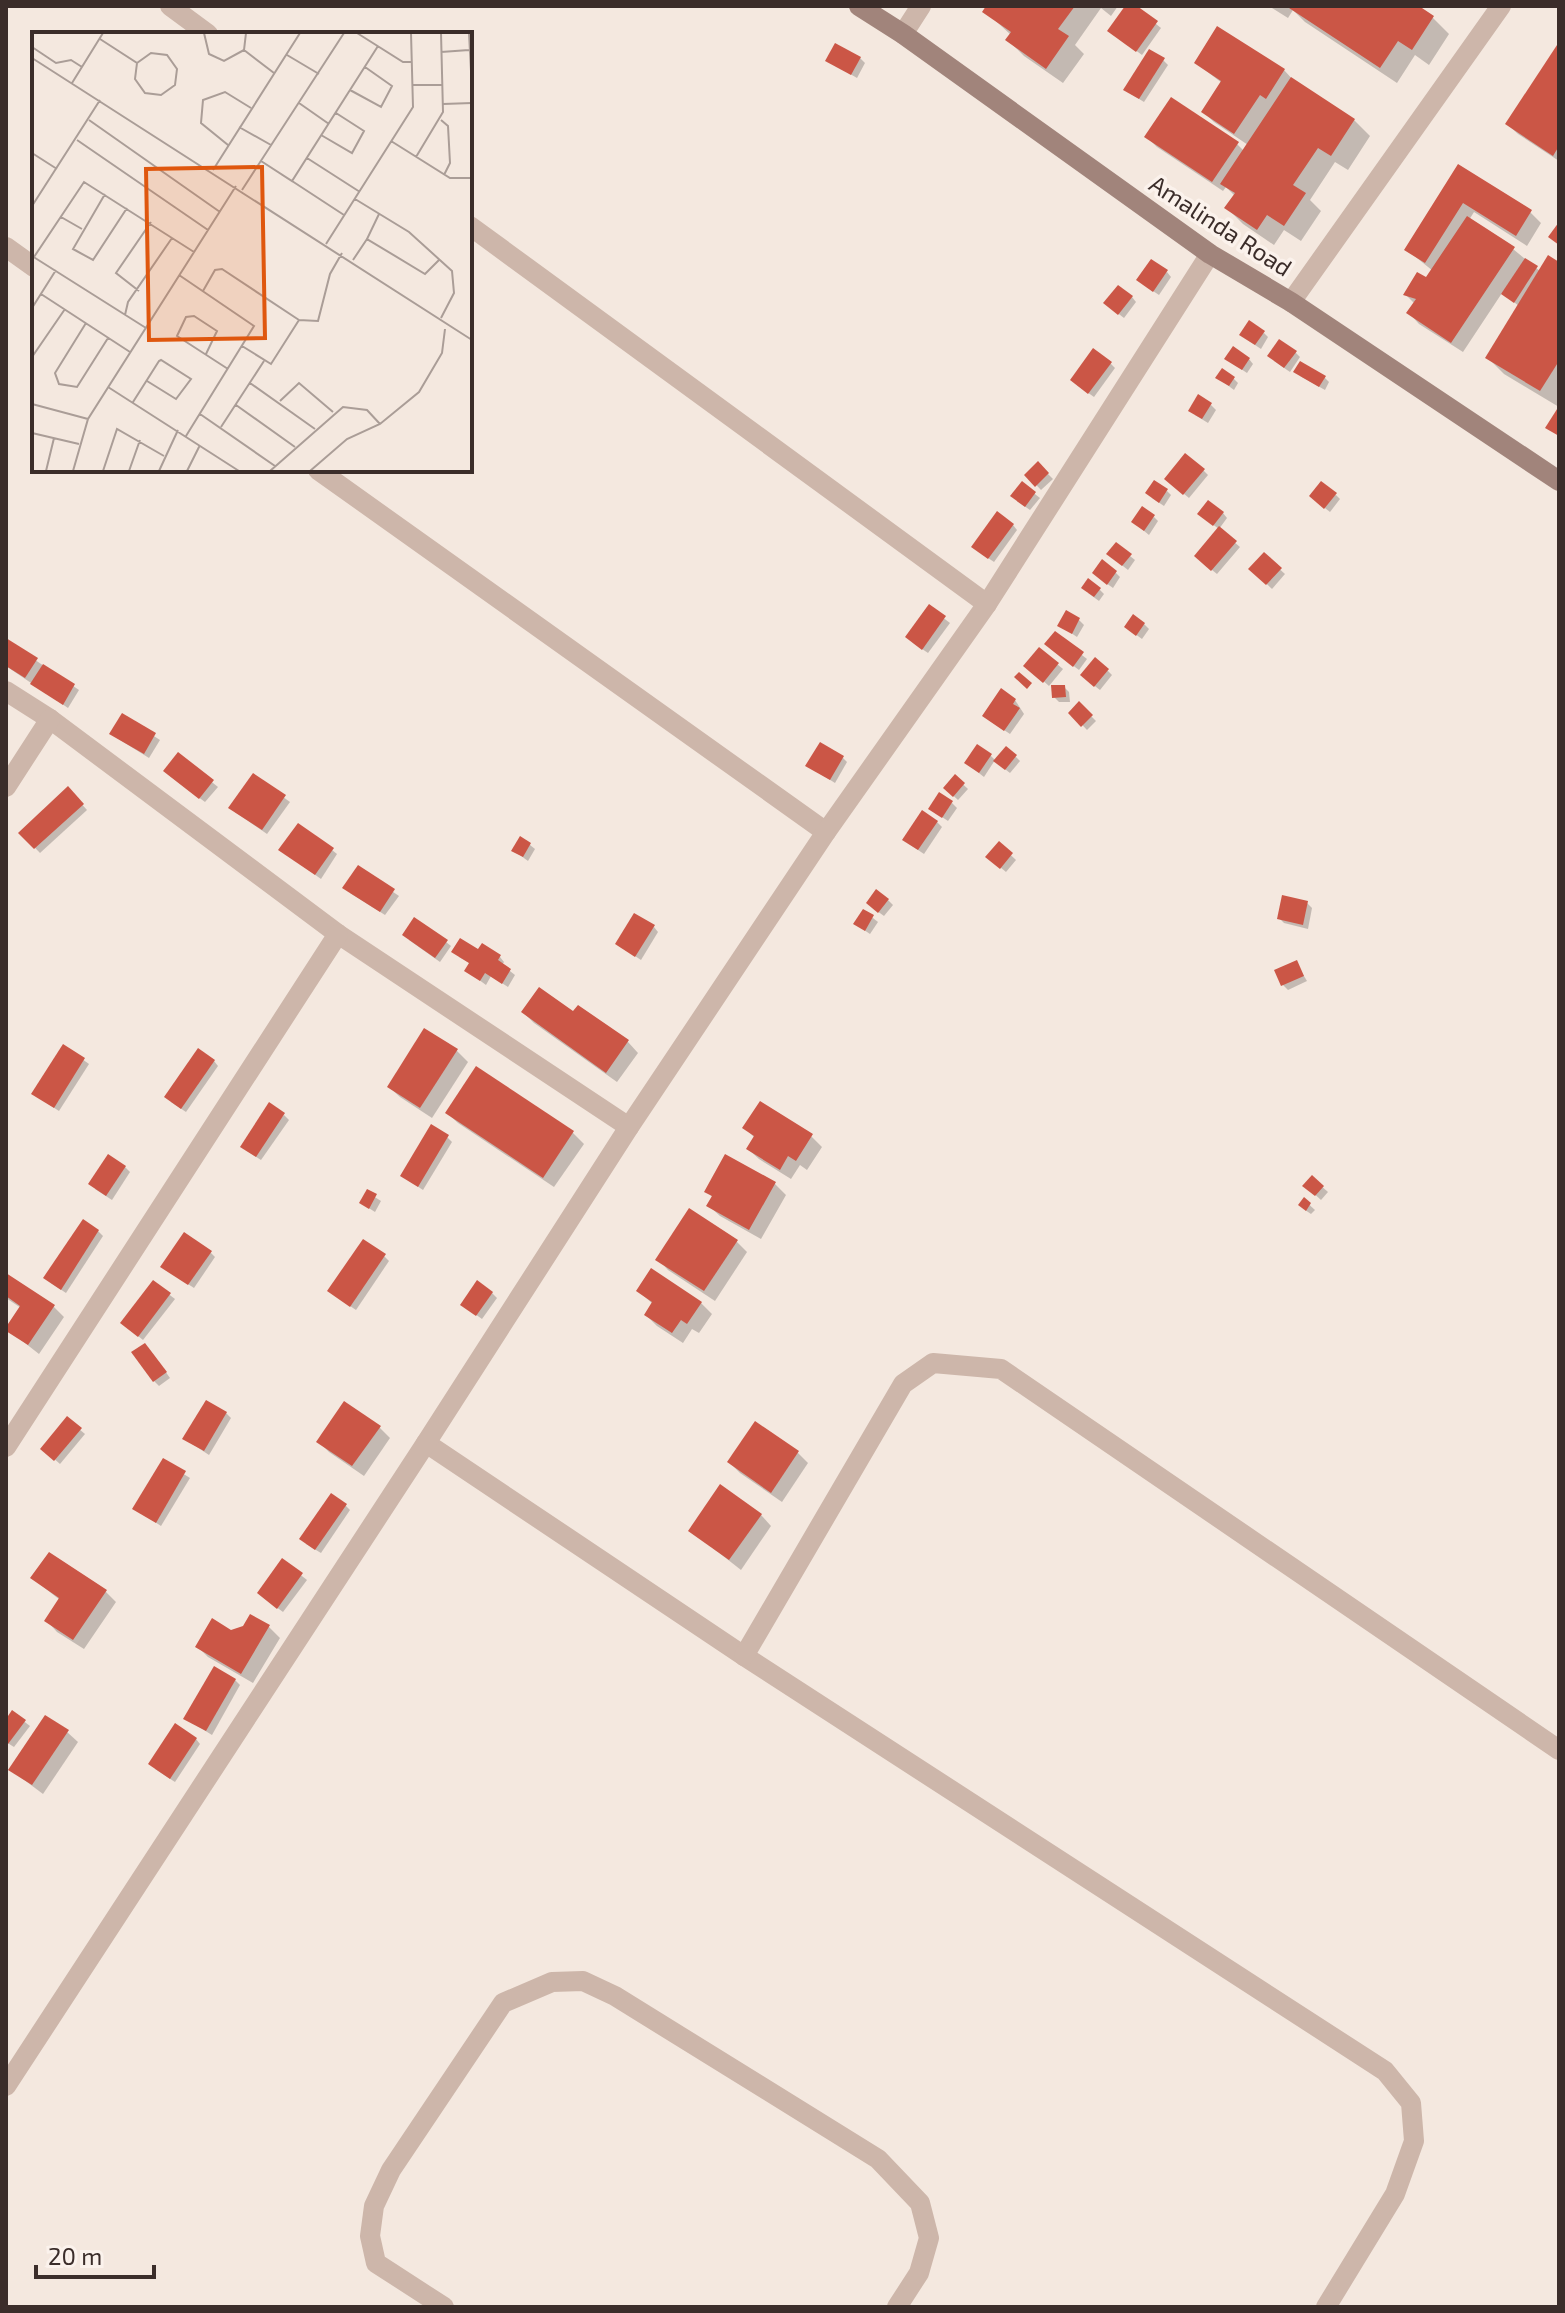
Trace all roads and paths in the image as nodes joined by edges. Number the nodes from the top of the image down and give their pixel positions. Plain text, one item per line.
1 (170, 6) edge
2 (859, 6) edge
3 (921, 6) edge
4 (1501, 6) edge
5 (205, 32) edge
6 (903, 34) junction
7 (472, 227) edge
8 (6, 247) edge
9 (1210, 254) junction
10 (32, 266) edge
11 (1291, 302) junction
12 (321, 472) edge
13 (1559, 481) edge
14 (987, 604) junction
15 (6, 691) edge
16 (50, 719) junction
17 (6, 787) edge
18 (826, 832) junction
19 (338, 934) junction
20 (629, 1127) junction
21 (426, 1443) junction
22 (6, 1447) edge
23 (744, 1656) junction
24 (1559, 1750) edge
25 (6, 2086) edge
26 (444, 2307) edge
27 (897, 2307) edge
28 (1326, 2307) edge

1 - 5 street
2 - 6 street, Amalinda Road
3 - 6 street
4 - 11 street
6 - 9 street, Amalinda Road
7 - 14 street
8 - 10 street
9 - 11 street, Amalinda Road
9 - 14 street
11 - 13 street, Amalinda Road
12 - 18 street
14 - 18 street
15 - 16 street
16 - 17 street
16 - 19 street
18 - 20 street
19 - 20 street
19 - 22 street
20 - 21 street
21 - 23 street
21 - 25 street
23 - 24 street
23 - 28 street
26 - 27 street

